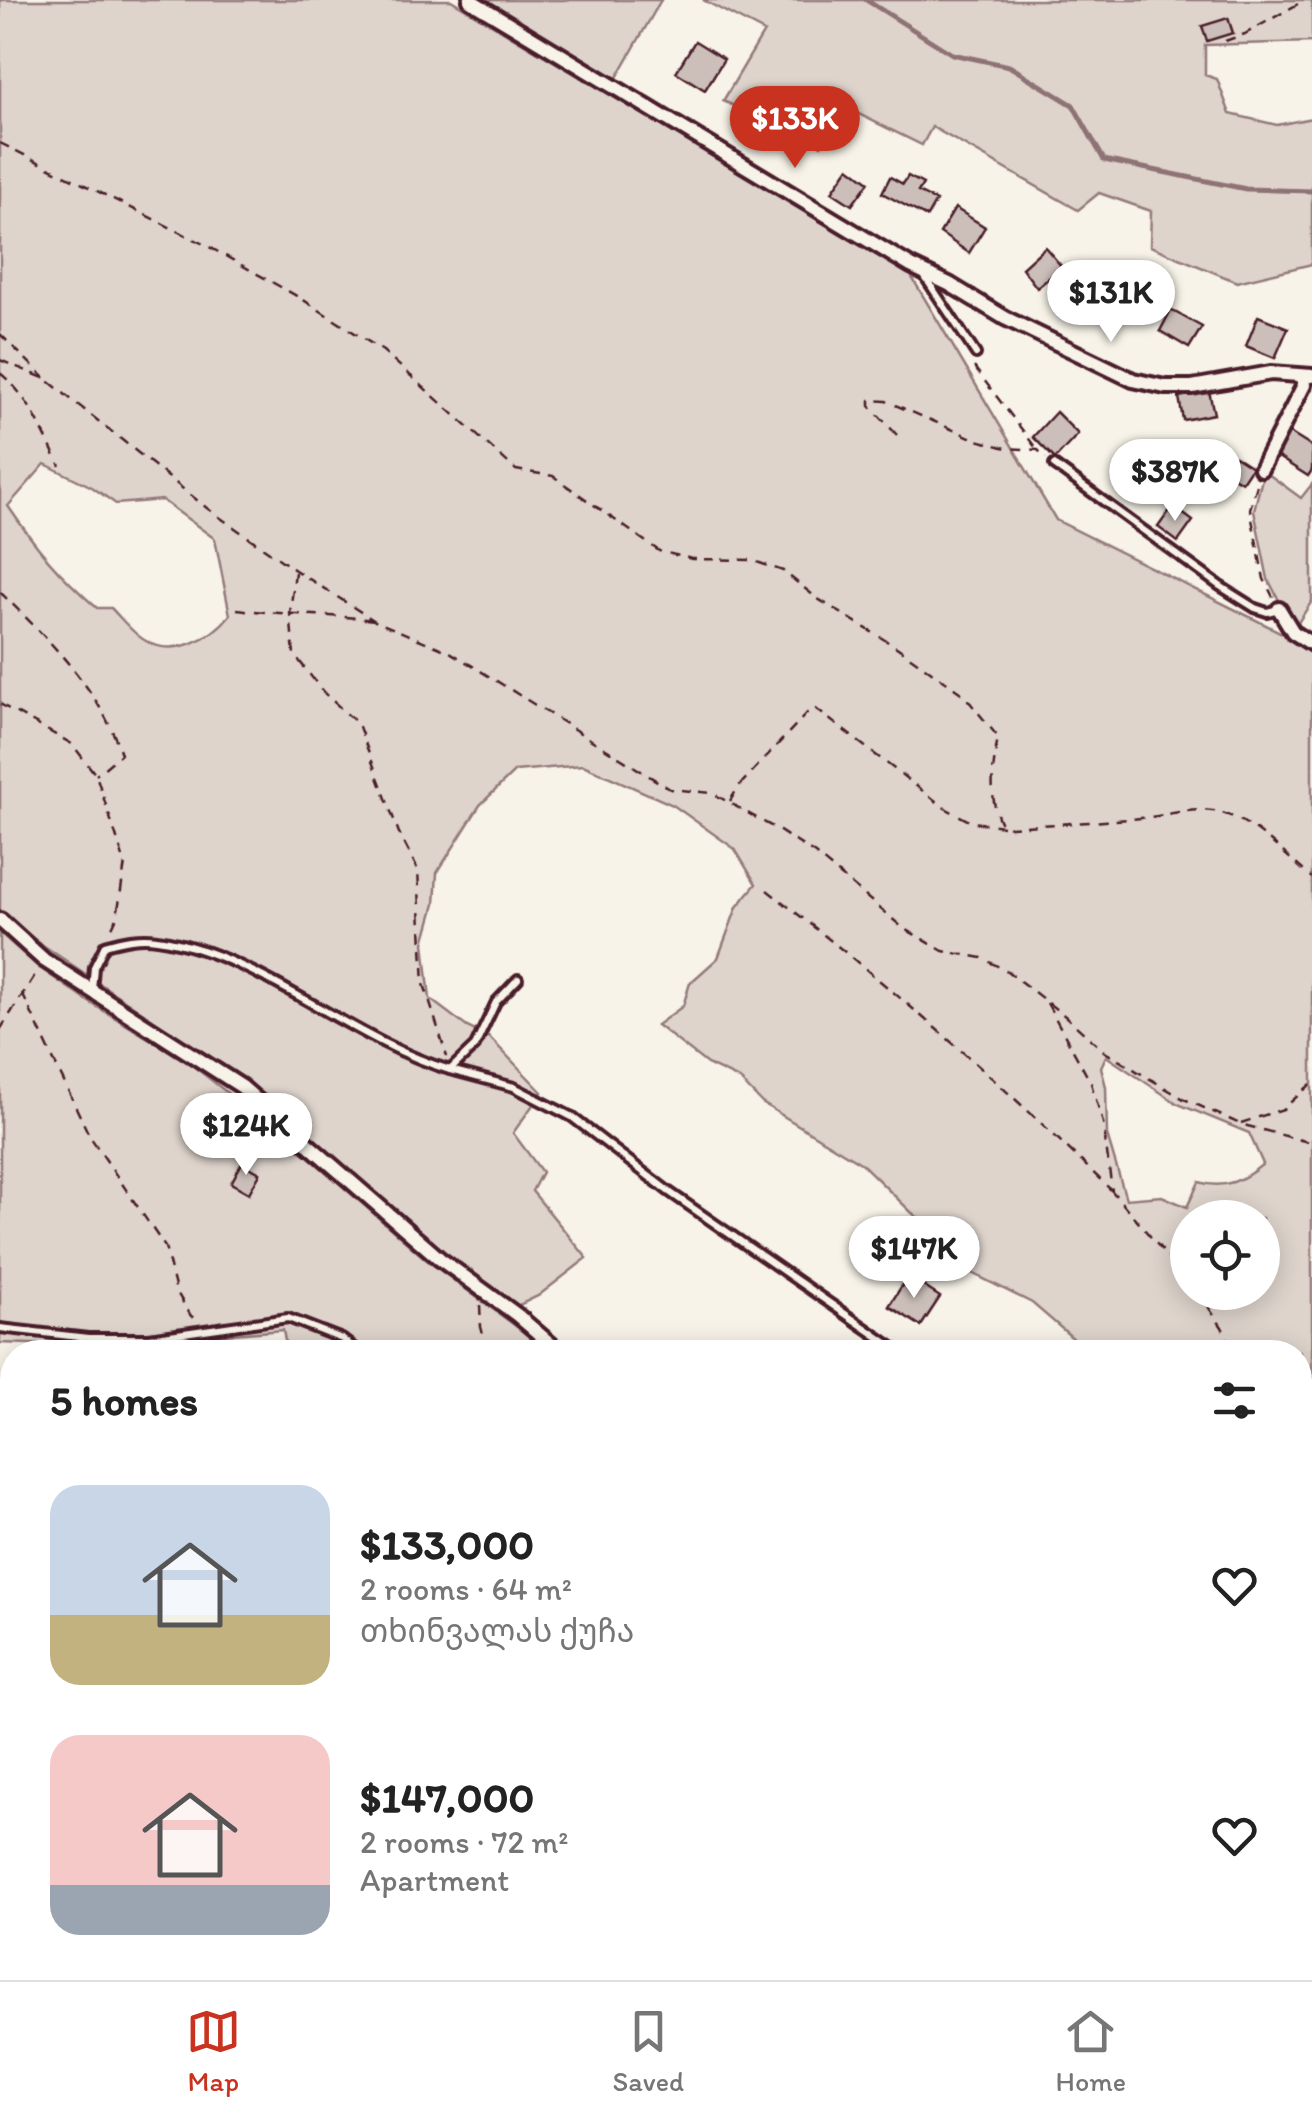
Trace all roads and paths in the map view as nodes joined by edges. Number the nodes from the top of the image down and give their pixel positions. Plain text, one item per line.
1 (470, 0) edge
2 (1305, 0) edge
3 (1224, 41) dead end
4 (0, 143) edge
5 (922, 272) junction
6 (0, 334) edge
7 (976, 354) joint
8 (0, 360) edge
9 (0, 374) edge
10 (1308, 377) edge
11 (46, 379) junction
12 (897, 434) dead end
13 (1038, 450) junction
14 (1054, 465) joint
15 (60, 466) dead end
16 (1261, 469) joint
17 (295, 570) junction
18 (0, 592) edge
19 (237, 609) dead end
20 (1279, 609) junction
21 (290, 614) junction
22 (375, 620) junction
23 (1312, 644) edge
24 (0, 704) edge
25 (96, 775) junction
26 (730, 802) junction
27 (1010, 827) junction
28 (1312, 878) edge
29 (768, 890) dead end
30 (0, 920) edge
31 (104, 945) junction
32 (44, 960) junction
33 (518, 978) dead end
34 (92, 991) junction
35 (22, 993) junction
36 (1046, 1002) junction
37 (0, 1030) edge
38 (450, 1070) junction
39 (1312, 1082) edge
40 (1240, 1124) junction
41 (1312, 1143) edge
42 (1112, 1190) junction
43 (1170, 1259) edge
44 (480, 1289) junction
45 (1210, 1310) edge
46 (0, 1328) edge
47 (218, 1329) junction
48 (343, 1340) edge
49 (484, 1340) edge
50 (545, 1340) edge
51 (883, 1340) edge
52 (1228, 1340) edge

1 - 5 street
2 - 3 path
4 - 27 path
5 - 7 lane
5 - 10 street
6 - 11 path
7 - 13 path
8 - 11 path
9 - 15 path
10 - 16 street
11 - 17 path
12 - 13 path
13 - 14 path
14 - 20 lane
16 - 20 path
17 - 21 path
17 - 22 path
18 - 25 path
19 - 21 path
20 - 23 street
21 - 22 path
21 - 38 path
22 - 26 path
24 - 25 path
25 - 31 path
26 - 27 path
26 - 36 path
27 - 28 path
29 - 42 path
30 - 32 street
31 - 34 lane
31 - 38 lane
32 - 34 street
32 - 35 path
33 - 38 lane
34 - 44 street
35 - 37 path
35 - 47 path
36 - 40 path
36 - 42 path
38 - 51 lane
39 - 40 path
40 - 41 path
42 - 43 path
44 - 49 path
44 - 50 street
45 - 52 path
46 - 47 lane
47 - 48 lane

